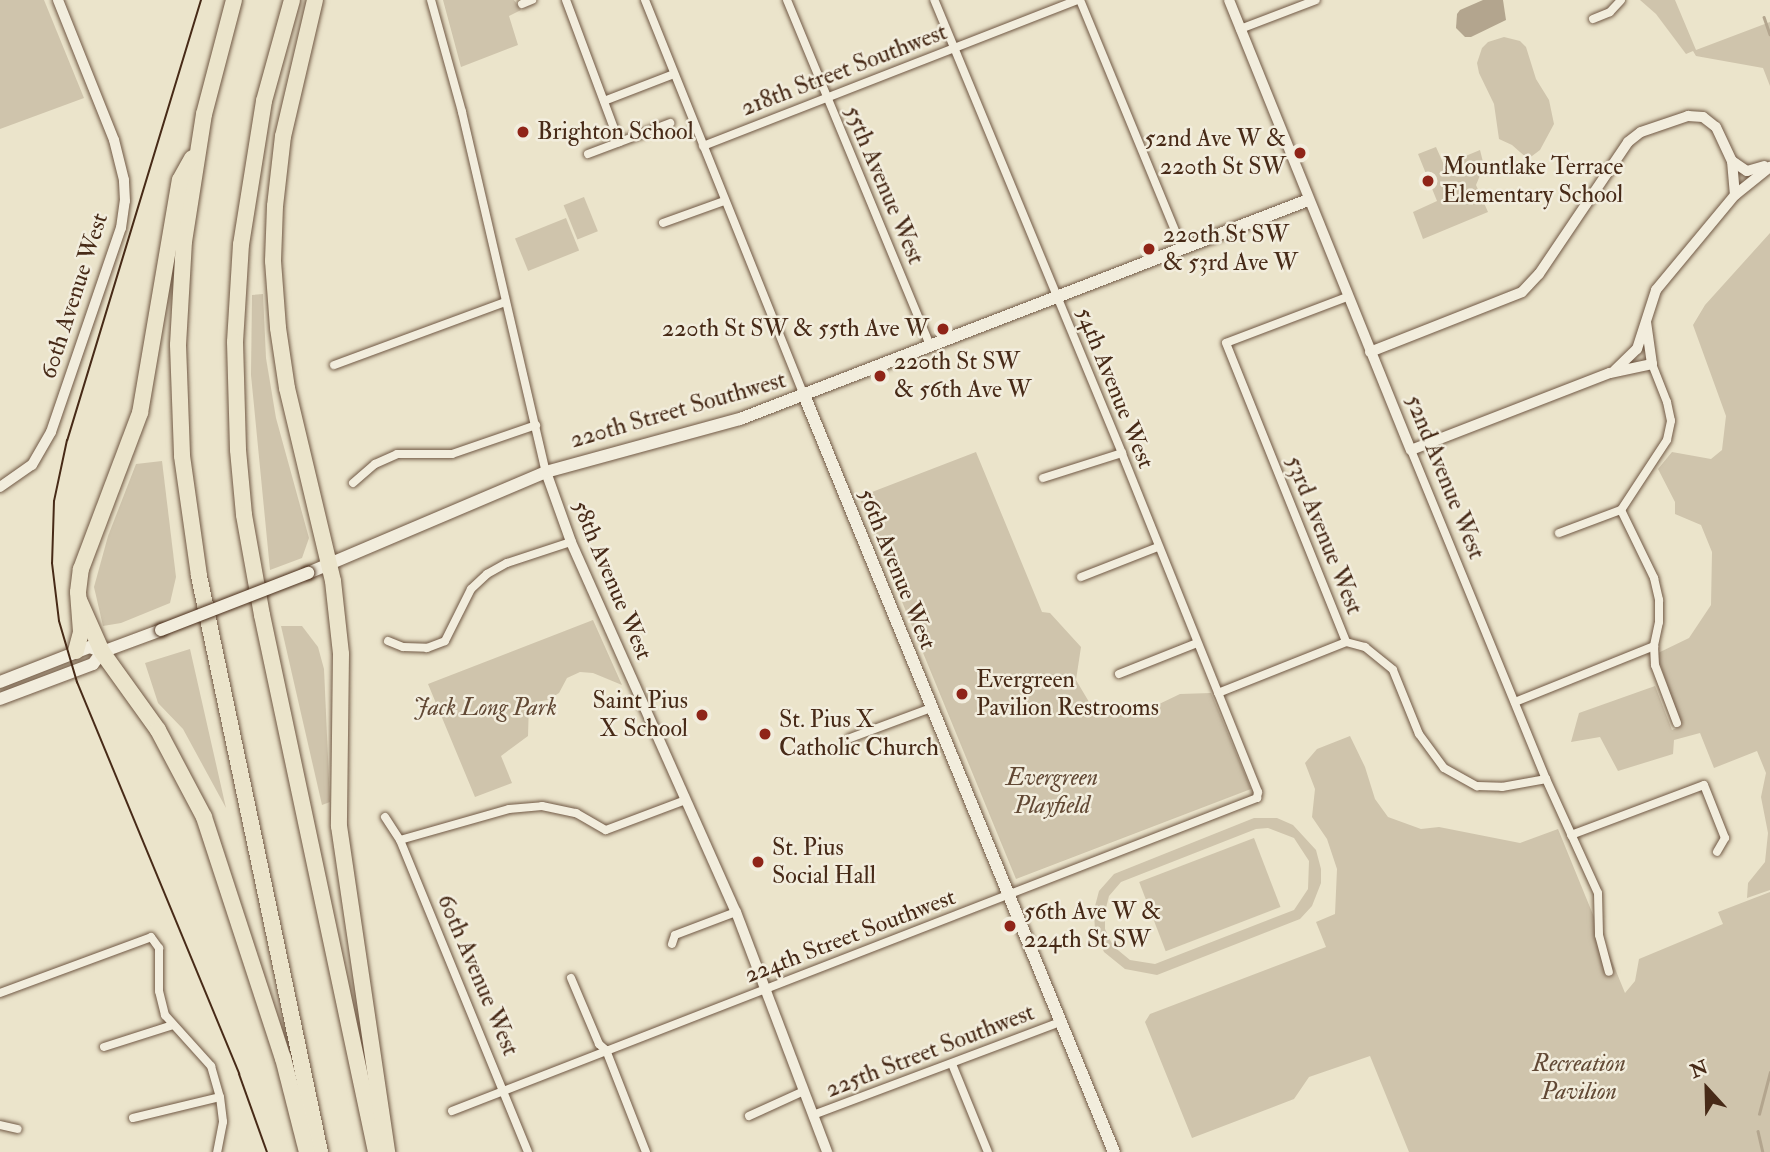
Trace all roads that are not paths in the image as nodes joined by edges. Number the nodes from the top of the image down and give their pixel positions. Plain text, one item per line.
1 (58, 0) edge
2 (234, 0) edge
3 (292, 0) edge
4 (315, 0) edge
5 (431, 0) edge
6 (532, 0) edge
7 (566, 0) edge
8 (645, 0) edge
9 (788, 0) edge
10 (934, 0) edge
11 (1079, 0) edge
12 (1229, 0) edge
13 (1316, 0) edge
14 (1621, 0) edge
15 (522, 4) dead end
16 (1593, 19) dead end
17 (1240, 29) junction
18 (953, 48) junction
19 (674, 74) junction
20 (827, 97) junction
21 (604, 101) junction
22 (670, 122) dead end
23 (620, 142) junction
24 (703, 146) junction
25 (198, 147) junction
26 (588, 154) dead end
27 (1732, 161) junction
28 (1770, 166) edge
29 (1735, 195) junction
30 (1308, 200) junction
31 (724, 201) junction
32 (663, 223) dead end
33 (1182, 248) junction
34 (1347, 297) junction
35 (1057, 298) junction
36 (505, 302) junction
37 (1646, 323) junction
38 (930, 346) junction
39 (1370, 352) junction
40 (1652, 363) junction
41 (334, 365) dead end
42 (1610, 373) junction
43 (804, 395) junction
44 (536, 425) junction
45 (1411, 450) junction
46 (1122, 453) junction
47 (546, 472) junction
48 (1043, 478) dead end
49 (353, 483) dead end
50 (0, 487) edge
51 (1621, 510) junction
52 (1559, 533) dead end
53 (571, 542) junction
54 (1158, 547) junction
55 (330, 564) junction
56 (1081, 577) dead end
57 (79, 600) junction
58 (388, 641) dead end
59 (1346, 642) junction
60 (1196, 643) junction
61 (1654, 646) junction
62 (76, 651) junction
63 (102, 652) junction
64 (1119, 674) dead end
65 (0, 682) edge
66 (1218, 693) junction
67 (0, 699) edge
68 (1515, 702) junction
69 (931, 708) junction
70 (1677, 723) dead end
71 (850, 738) dead end
72 (1546, 779) junction
73 (1258, 792) joint
74 (686, 800) junction
75 (385, 817) dead end
76 (1572, 835) junction
77 (400, 840) junction
78 (1717, 852) dead end
79 (1009, 896) junction
80 (736, 912) junction
81 (672, 944) dead end
82 (1609, 971) dead end
83 (571, 978) dead end
84 (766, 988) junction
85 (0, 993) edge
86 (1060, 1022) junction
87 (173, 1025) junction
88 (104, 1047) dead end
89 (606, 1050) junction
90 (951, 1064) junction
91 (503, 1090) junction
92 (804, 1091) junction
93 (220, 1097) junction
94 (452, 1111) dead end
95 (813, 1115) junction
96 (749, 1116) dead end
97 (133, 1118) dead end
98 (0, 1125) edge
99 (18, 1129) dead end
100 (217, 1152) edge
101 (307, 1152) edge
102 (320, 1152) edge
103 (376, 1152) edge
104 (387, 1152) edge
105 (528, 1152) edge
106 (646, 1152) edge
107 (827, 1152) edge
108 (988, 1152) edge
109 (1114, 1152) edge

1 - 50 street, 60th Avenue West
2 - 25 highway
3 - 103 highway
4 - 55 highway
5 - 36 street, 58th Avenue West
6 - 15 street
7 - 21 street
8 - 19 street, 56th Avenue West
9 - 20 street, 55th Avenue West
10 - 18 street, 54th Avenue West
11 - 18 street, 218th Street Southwest
11 - 33 street
12 - 17 street, 52nd Avenue West
13 - 17 street
14 - 16 street
17 - 30 street, 52nd Avenue West
18 - 20 street, 218th Street Southwest
18 - 35 street, 54th Avenue West
19 - 21 street
19 - 24 street, 56th Avenue West
20 - 24 street, 218th Street Southwest
20 - 38 street, 55th Avenue West
21 - 23 street
22 - 23 street
23 - 26 street
24 - 31 street, 56th Avenue West
25 - 57 highway
25 - 102 highway
27 - 28 street
27 - 29 street
27 - 39 street
28 - 29 street
29 - 37 street
30 - 33 main road, 220th Street Southwest
30 - 34 street, 52nd Avenue West
31 - 32 street
31 - 43 street, 56th Avenue West
33 - 35 main road, 220th Street Southwest
34 - 39 street, 52nd Avenue West
34 - 59 street, 53rd Avenue West
35 - 38 main road, 220th Street Southwest
35 - 46 street, 54th Avenue West
36 - 41 street
36 - 44 street, 58th Avenue West
37 - 40 street
37 - 42 street
38 - 43 main road, 220th Street Southwest
39 - 45 street, 52nd Avenue West
40 - 42 street
40 - 51 street
42 - 45 street
43 - 47 main road, 220th Street Southwest
43 - 69 main road, 56th Avenue West
44 - 47 street, 58th Avenue West
44 - 49 street
45 - 68 street, 52nd Avenue West
46 - 48 street
46 - 54 street, 54th Avenue West
47 - 53 street, 58th Avenue West
47 - 55 main road, 220th Street Southwest
51 - 52 street
51 - 61 street
53 - 58 street
53 - 74 street, 58th Avenue West
54 - 56 street
54 - 60 street, 54th Avenue West
55 - 63 main road, 220th Street Southwest, bridge
55 - 104 highway
57 - 62 highway
57 - 63 highway
59 - 66 street
59 - 72 street, 53rd Avenue West
60 - 64 street
60 - 66 street, 54th Avenue West
61 - 68 street
61 - 70 street
62 - 63 main road, 220th Street Southwest
62 - 65 main road, 220th Street Southwest
63 - 67 main road, 220th Street Southwest
63 - 101 highway
66 - 73 street, 54th Avenue West
68 - 72 street, 52nd Avenue West
69 - 71 street
69 - 79 main road, 56th Avenue West
72 - 76 street, 52nd Avenue West
73 - 79 street, 224th Street Southwest
74 - 77 street
74 - 80 street, 58th Avenue West
75 - 77 street, 60th Avenue West
76 - 78 street
76 - 82 street, 52nd Avenue West
77 - 91 street, 60th Avenue West
79 - 84 street, 224th Street Southwest
79 - 86 main road, 56th Avenue West
80 - 81 street
80 - 84 street, 58th Avenue West
83 - 89 street
84 - 89 street, 224th Street Southwest
84 - 92 street, 58th Avenue West
85 - 87 street
86 - 90 street, 225th Street Southwest
86 - 109 main road, 56th Avenue West
87 - 88 street
87 - 93 street
89 - 91 street, 224th Street Southwest
89 - 106 street
90 - 95 street, 225th Street Southwest
90 - 108 street
91 - 94 street, 224th Street Southwest
91 - 105 street, 60th Avenue West
92 - 95 street, 58th Avenue West
92 - 96 street
93 - 97 street
93 - 100 street
95 - 107 street, 58th Avenue West
98 - 99 street

